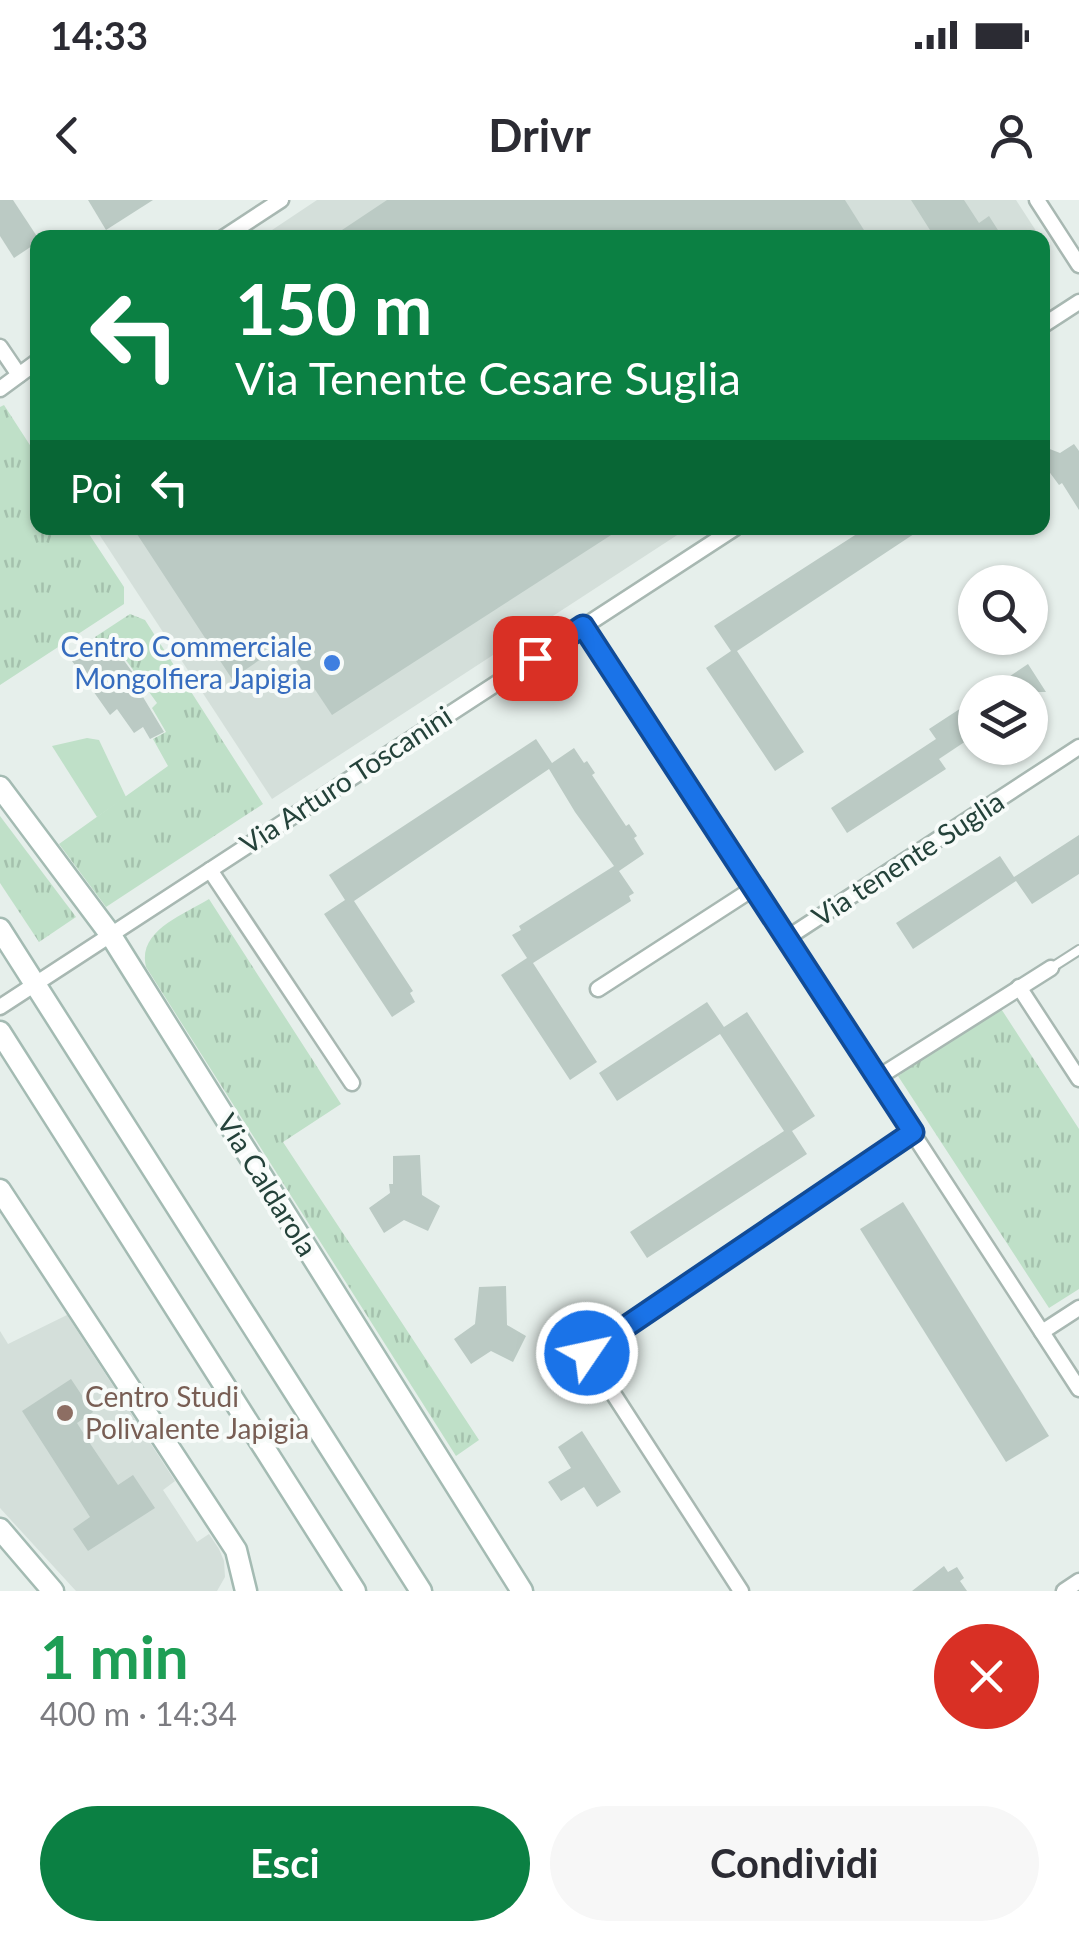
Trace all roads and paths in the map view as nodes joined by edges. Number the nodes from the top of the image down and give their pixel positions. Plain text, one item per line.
1 (280, 200) edge
2 (1037, 200) edge
3 (235, 230) edge
4 (1079, 265) edge
5 (1079, 302) edge
6 (1050, 321) edge
7 (0, 346) edge
8 (30, 367) edge
9 (19, 375) junction
10 (0, 389) edge
11 (723, 535) edge
12 (583, 626) junction
13 (1079, 747) edge
14 (0, 788) edge
15 (210, 870) junction
16 (754, 888) junction
17 (0, 928) edge
18 (110, 934) junction
19 (787, 938) junction
20 (1079, 950) edge
21 (1051, 968) joint
22 (37, 984) junction
23 (1019, 987) junction
24 (598, 988) dead end
25 (0, 1007) edge
26 (0, 1032) edge
27 (878, 1078) junction
28 (1079, 1080) edge
29 (352, 1083) dead end
30 (913, 1132) junction
31 (0, 1190) edge
32 (1079, 1308) edge
33 (1042, 1332) junction
34 (1079, 1389) edge
35 (0, 1529) edge
36 (1079, 1581) edge
37 (52, 1591) edge
38 (246, 1591) edge
39 (355, 1591) edge
40 (421, 1591) edge
41 (522, 1591) edge
42 (741, 1591) edge
43 (1064, 1591) edge

1 - 3 street
2 - 4 street
5 - 6 street
7 - 9 street
8 - 9 street
9 - 10 street
11 - 12 street, Via Arturo Toscanini
12 - 15 street, Via Arturo Toscanini
12 - 16 street
13 - 19 street, Via tenente Suglia
14 - 18 street, Via Caldarola
15 - 18 street, Via Arturo Toscanini
15 - 29 street, Via Arturo Toscanini
16 - 19 street
16 - 24 street
17 - 22 street
18 - 22 street, Via Arturo Toscanini
18 - 41 street, Via Caldarola
19 - 27 street
20 - 21 lane
21 - 23 street
22 - 25 street, Via Arturo Toscanini
22 - 40 street
23 - 27 street
23 - 28 street
26 - 39 street
27 - 30 street
30 - 33 street
30 - 42 street
31 - 38 street
32 - 33 street
33 - 34 street
35 - 37 street
36 - 43 street

